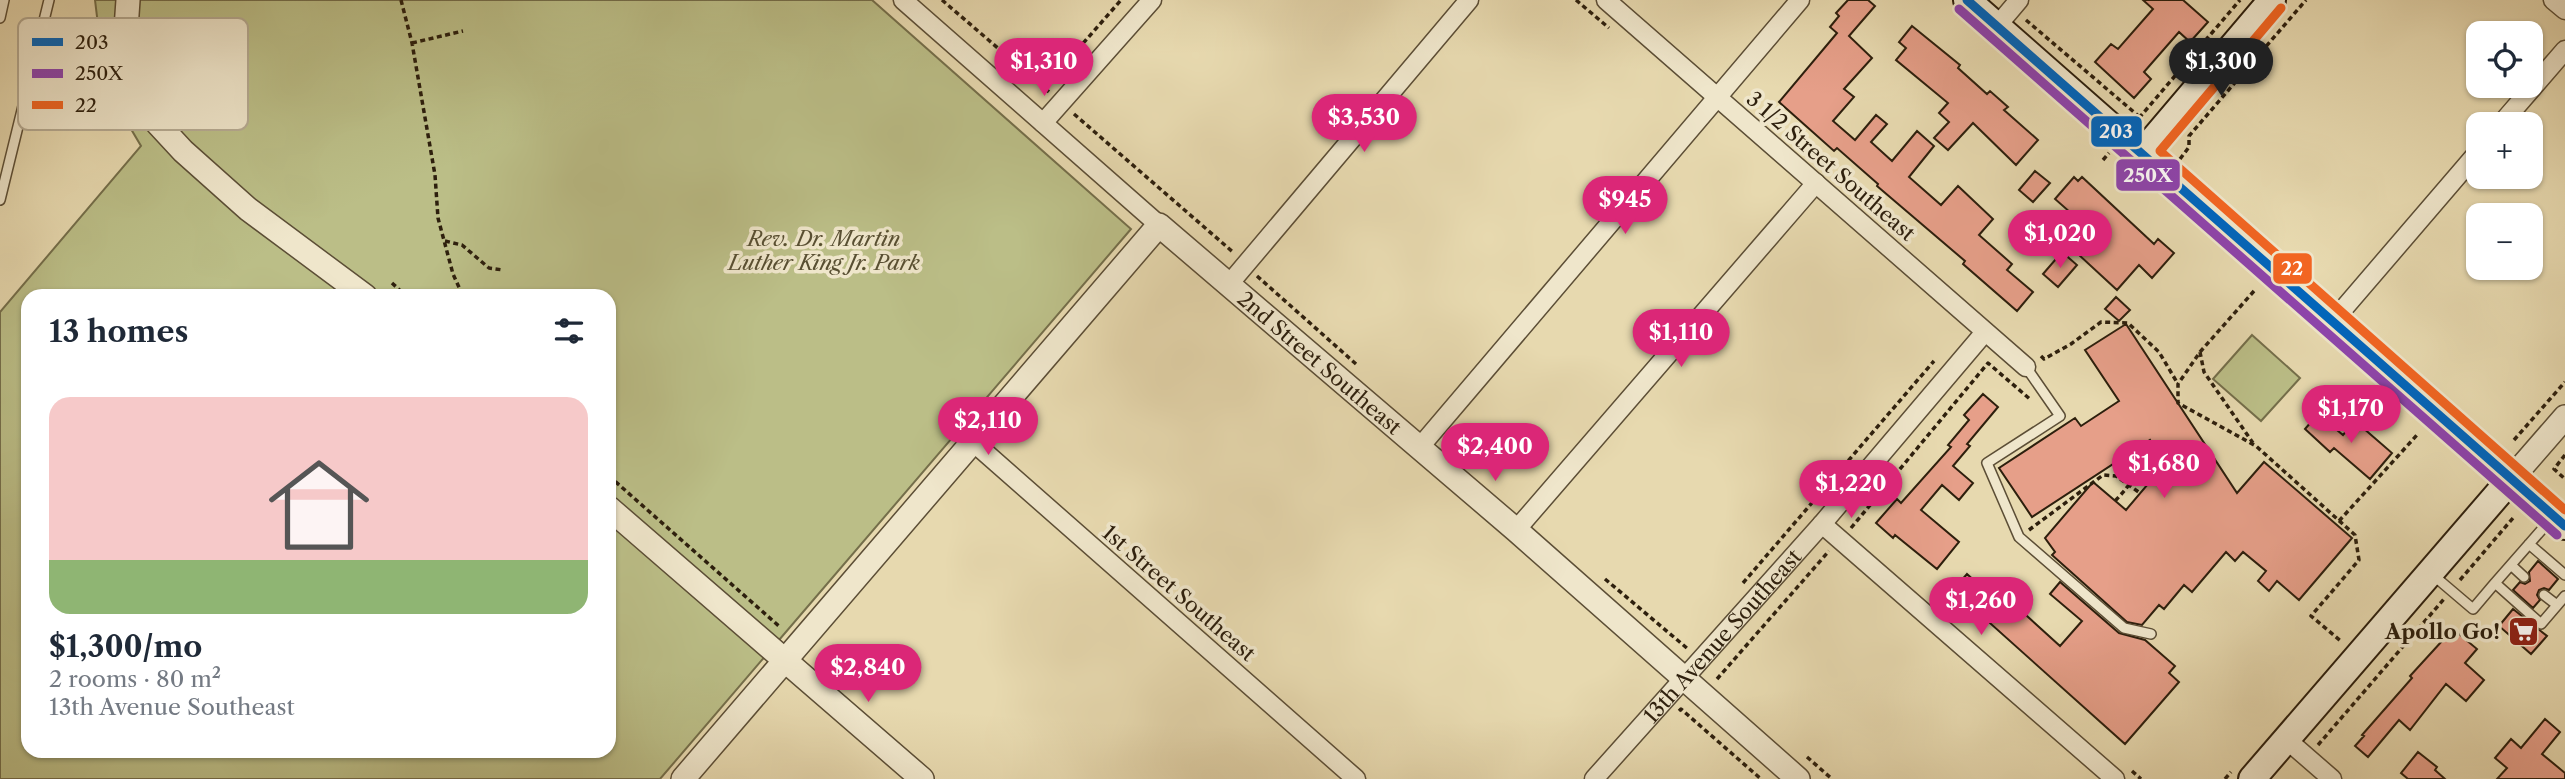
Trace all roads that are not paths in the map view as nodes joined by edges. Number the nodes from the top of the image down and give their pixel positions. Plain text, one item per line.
1 (4, 0) edge
2 (50, 0) edge
3 (128, 0) edge
4 (903, 0) edge
5 (1152, 0) edge
6 (1469, 0) edge
7 (1606, 0) edge
8 (1800, 0) edge
9 (1968, 0) edge
10 (2273, 0) edge
11 (2553, 0) edge
12 (2565, 10) edge
13 (2010, 11) edge
14 (0, 18) edge
15 (46, 18) edge
16 (127, 18) edge
17 (2565, 50) edge
18 (1718, 98) junction
19 (2511, 112) edge
20 (1043, 123) junction
21 (18, 129) edge
22 (164, 130) edge
23 (2143, 152) junction
24 (2466, 166) edge
25 (1816, 183) junction
26 (0, 201) edge
27 (1159, 225) junction
28 (1230, 283) junction
29 (356, 289) edge
30 (2333, 321) junction
31 (1985, 332) junction
32 (2026, 367) joint
33 (2565, 417) edge
34 (972, 441) junction
35 (1419, 448) junction
36 (2511, 479) junction
37 (616, 514) edge
38 (2559, 521) edge
39 (1822, 524) junction
40 (1516, 530) junction
41 (2529, 544) junction
42 (2511, 565) junction
43 (2431, 573) junction
44 (2565, 575) edge
45 (2524, 577) dead end
46 (2495, 583) junction
47 (2544, 595) dead end
48 (2565, 596) edge
49 (2557, 605) junction
50 (2151, 634) dead end
51 (785, 662) junction
52 (1684, 678) junction
53 (2286, 739) junction
54 (2120, 772) edge
55 (683, 779) edge
56 (922, 779) edge
57 (1356, 779) edge
58 (1594, 779) edge
59 (1798, 779) edge
60 (2252, 779) edge
61 (2332, 779) edge

1 - 14 lane
2 - 15 lane
3 - 16 street
4 - 20 street, 2nd Street Southeast
5 - 20 street
6 - 28 street
7 - 18 street, 3 1/2 Street Southeast
8 - 18 street
9 - 13 main road
10 - 23 main road
11 - 12 street
13 - 23 main road
17 - 19 street
18 - 25 street, 3 1/2 Street Southeast
18 - 35 street
20 - 27 street, 2nd Street Southeast
21 - 26 lane
22 - 29 street
23 - 30 main road
24 - 30 street
25 - 31 street, 3 1/2 Street Southeast
25 - 40 street
27 - 28 street, 2nd Street Southeast
27 - 34 street
28 - 35 street, 2nd Street Southeast
30 - 36 main road
31 - 32 street, 3 1/2 Street Southeast
31 - 39 street, 13th Avenue Southeast
32 - 50 lane
33 - 36 street
34 - 51 street
34 - 57 street, 1st Street Southeast
35 - 40 street, 2nd Street Southeast
36 - 38 main road
36 - 43 main road
37 - 51 street
38 - 41 lane
39 - 52 street, 13th Avenue Southeast
39 - 54 street
40 - 52 street, 2nd Street Southeast
41 - 42 lane
41 - 44 lane
42 - 45 lane
42 - 46 lane
43 - 46 lane
43 - 53 main road
46 - 49 lane
47 - 49 lane
48 - 49 lane
51 - 55 street
51 - 56 street
52 - 58 street, 13th Avenue Southeast
52 - 59 street, 2nd Street Southeast
53 - 60 main road
53 - 61 street

